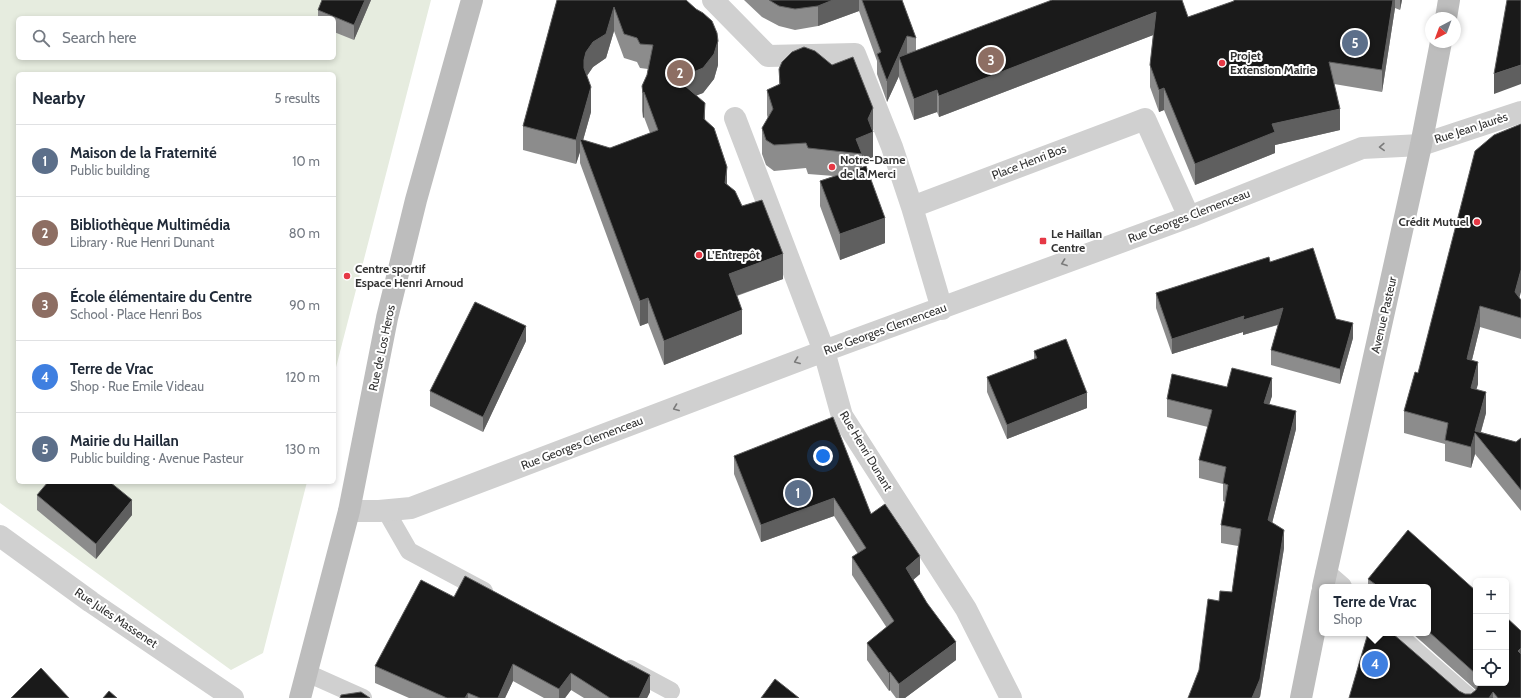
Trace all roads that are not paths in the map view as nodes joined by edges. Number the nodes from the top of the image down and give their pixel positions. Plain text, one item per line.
1 (472, 0) edge
2 (713, 0) edge
3 (1449, 0) edge
4 (1447, 12) edge
5 (1440, 48) edge
6 (1521, 112) edge
7 (735, 118) dead end
8 (1421, 145) junction
9 (912, 207) junction
10 (1189, 217) junction
11 (942, 309) junction
12 (824, 351) junction
13 (349, 511) junction
14 (386, 511) junction
15 (0, 536) edge
16 (1328, 584) edge
17 (499, 599) edge
18 (1319, 623) edge
19 (1396, 636) edge
20 (616, 662) edge
21 (307, 673) junction
22 (671, 691) dead end
23 (234, 698) edge
24 (300, 698) edge
25 (363, 698) edge
26 (1011, 698) edge
27 (1301, 698) edge
28 (1467, 698) edge

1 - 13 street, Rue de Los Heros
2 - 9 street
3 - 4 street
5 - 8 street, Avenue Pasteur
6 - 8 street, Rue Jean Jaurès
7 - 12 street, Rue Henri Dunant
8 -> 10 street, Rue Georges Clemenceau
8 - 16 street, Avenue Pasteur
9 - 10 street, Place Henri Bos
9 - 11 street
10 -> 11 street, Rue Georges Clemenceau
11 - 12 street, Rue Georges Clemenceau
12 -> 14 street, Rue Georges Clemenceau
12 - 26 street, Rue Henri Dunant
13 - 14 street, Rue Georges Clemenceau
13 - 21 street, Rue de Los Heros
14 - 17 lane
15 - 23 street, Rue Jules Massenet
18 - 27 street, Avenue Pasteur
19 - 28 street
20 - 22 lane
21 - 24 street, Rue de Los Heros
21 - 25 lane

